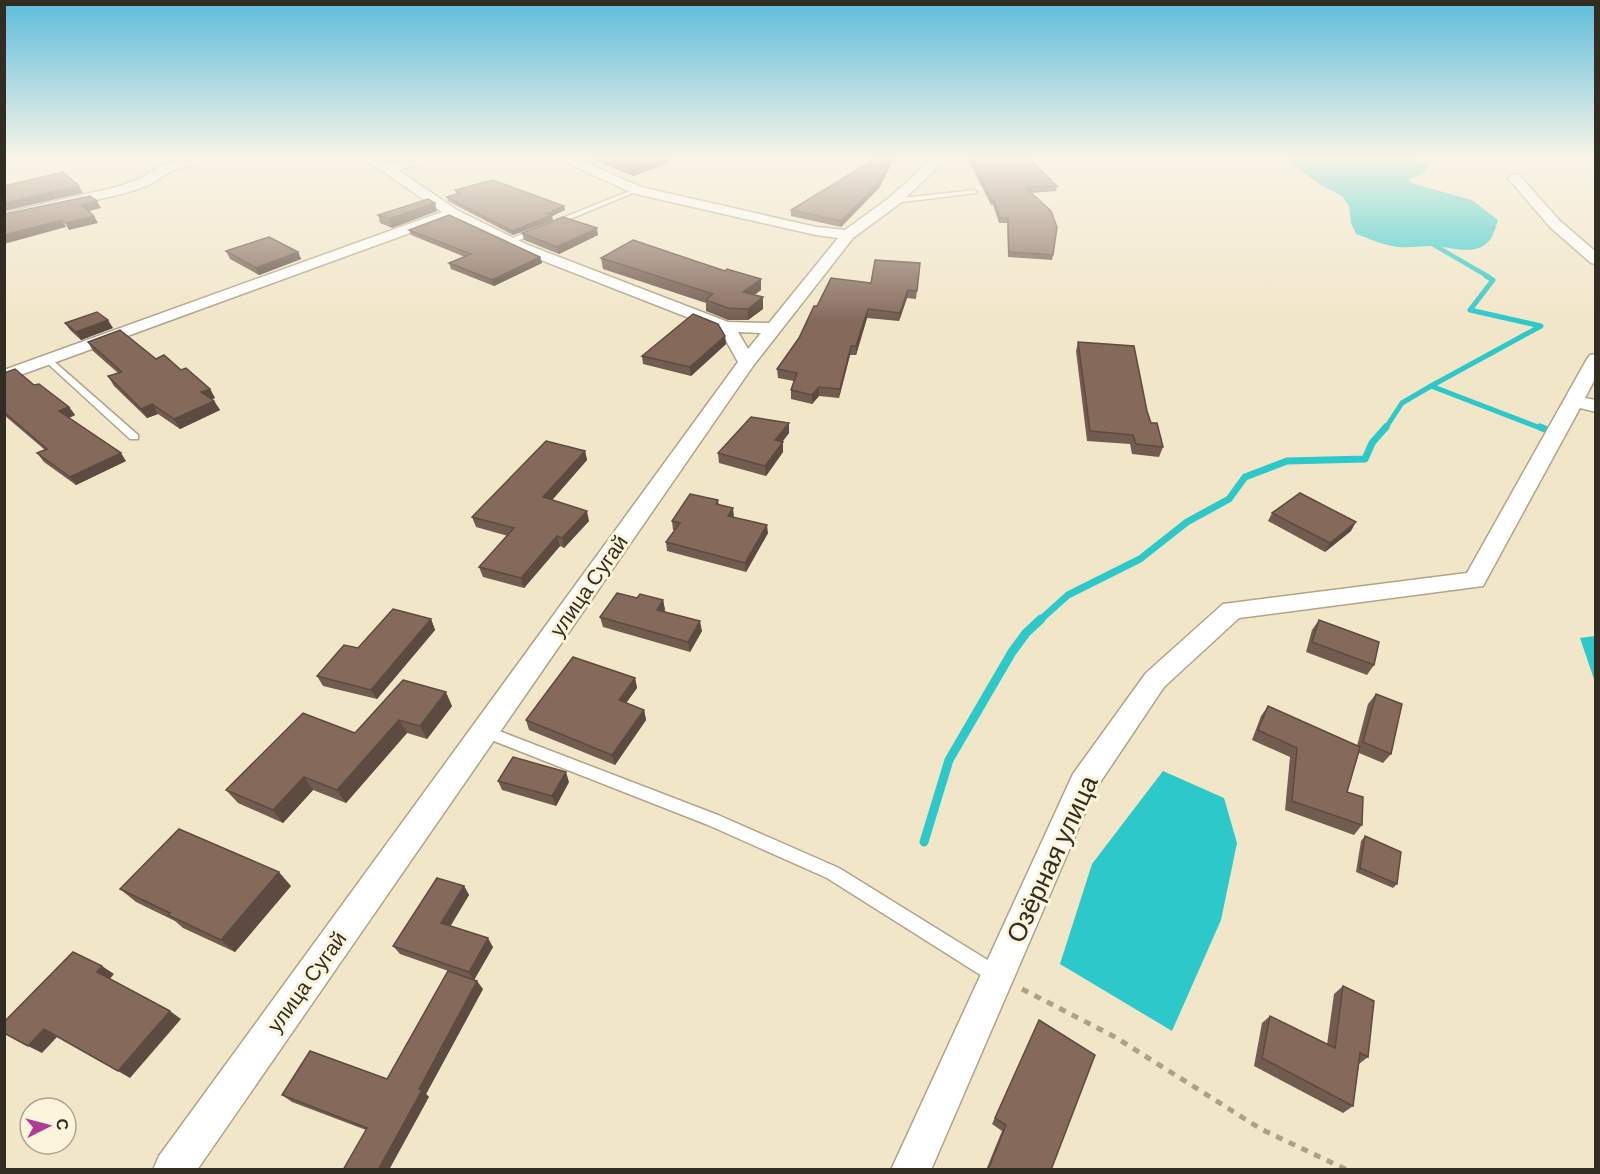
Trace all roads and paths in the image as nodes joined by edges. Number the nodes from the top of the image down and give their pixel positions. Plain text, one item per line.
1 (30, 212) edge
2 (582, 212) edge
3 (732, 212) edge
4 (879, 212) edge
5 (1544, 212) edge
6 (452, 213) joint
7 (4, 218) edge
8 (848, 235) junction
9 (509, 241) junction
10 (1596, 260) edge
11 (726, 327) junction
12 (775, 328) junction
13 (1596, 359) edge
14 (49, 360) junction
15 (747, 362) junction
16 (4, 376) edge
17 (1574, 401) junction
18 (1596, 406) edge
19 (134, 437) dead end
20 (486, 732) junction
21 (998, 976) junction
22 (173, 1170) edge
23 (911, 1170) edge
24 (1347, 1170) edge

1 - 7 street
2 - 9 lane
3 - 8 street
4 - 8 street, улица Сугай
5 - 10 street
6 - 9 street
6 - 14 street
8 - 12 street, улица Сугай
9 - 11 street
11 - 12 street
11 - 15 street
12 - 15 street, улица Сугай
13 - 17 street
14 - 16 street
14 - 19 lane
15 - 20 street, улица Сугай
17 - 18 street
17 - 21 street, Озёрная улица
20 - 21 lane
20 - 22 street, улица Сугай
21 - 23 street, Озёрная улица
21 - 24 path

